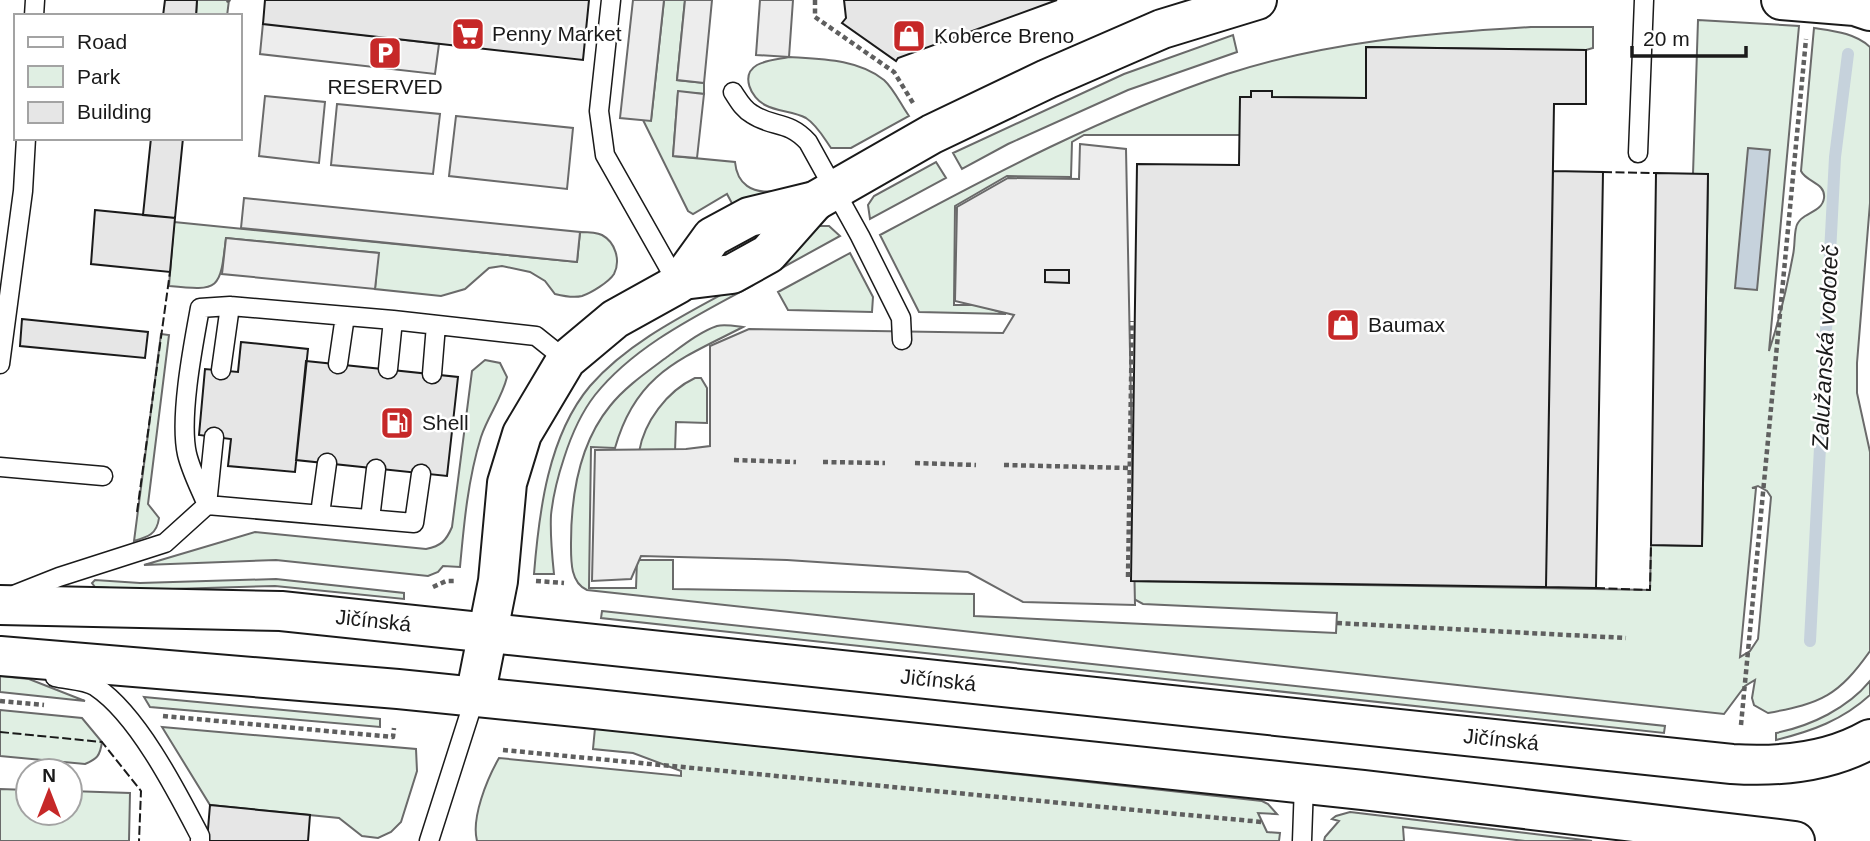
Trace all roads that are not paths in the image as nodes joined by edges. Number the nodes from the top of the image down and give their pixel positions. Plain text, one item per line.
1 (611, 0) edge
2 (1257, 0) edge
3 (1644, 0) edge
4 (1870, 11) edge
5 (1794, 13) edge
6 (733, 92) dead end
7 (26, 140) edge
8 (1638, 153) dead end
9 (825, 196) junction
10 (681, 282) junction
11 (230, 306) junction
12 (345, 316) junction
13 (393, 320) junction
14 (436, 325) junction
15 (902, 340) dead end
16 (566, 360) junction
17 (0, 364) edge
18 (338, 364) dead end
19 (388, 369) dead end
20 (221, 370) dead end
21 (432, 374) dead end
22 (214, 437) dead end
23 (327, 463) dead end
24 (0, 467) edge
25 (376, 468) dead end
26 (421, 474) dead end
27 (103, 476) dead end
28 (207, 505) junction
29 (320, 514) junction
30 (370, 519) junction
31 (0, 603) edge
32 (488, 633) junction
33 (0, 656) edge
34 (0, 665) edge
35 (475, 697) junction
36 (1870, 739) edge
37 (1304, 784) junction
38 (202, 838) edge
39 (429, 841) edge
40 (1302, 841) edge
41 (1795, 841) edge

1 - 10 lane
2 - 9 street
3 - 8 lane
4 - 5 street
6 - 9 lane
7 - 17 lane
9 - 10 street
9 - 15 lane
10 - 16 street
11 - 12 lane
11 - 20 lane
11 - 28 lane
12 - 13 lane
12 - 18 lane
13 - 14 lane
13 - 19 lane
14 - 16 lane
14 - 21 lane
16 - 32 street
22 - 28 lane
23 - 29 lane
24 - 27 lane
25 - 30 lane
26 - 30 lane
28 - 29 lane
28 - 31 lane
29 - 30 lane
31 - 32 street, Jičínská
32 - 35 street
32 - 36 street, Jičínská
33 - 35 street
34 - 38 lane
35 - 37 street
35 - 39 lane
37 - 40 lane
37 - 41 street

